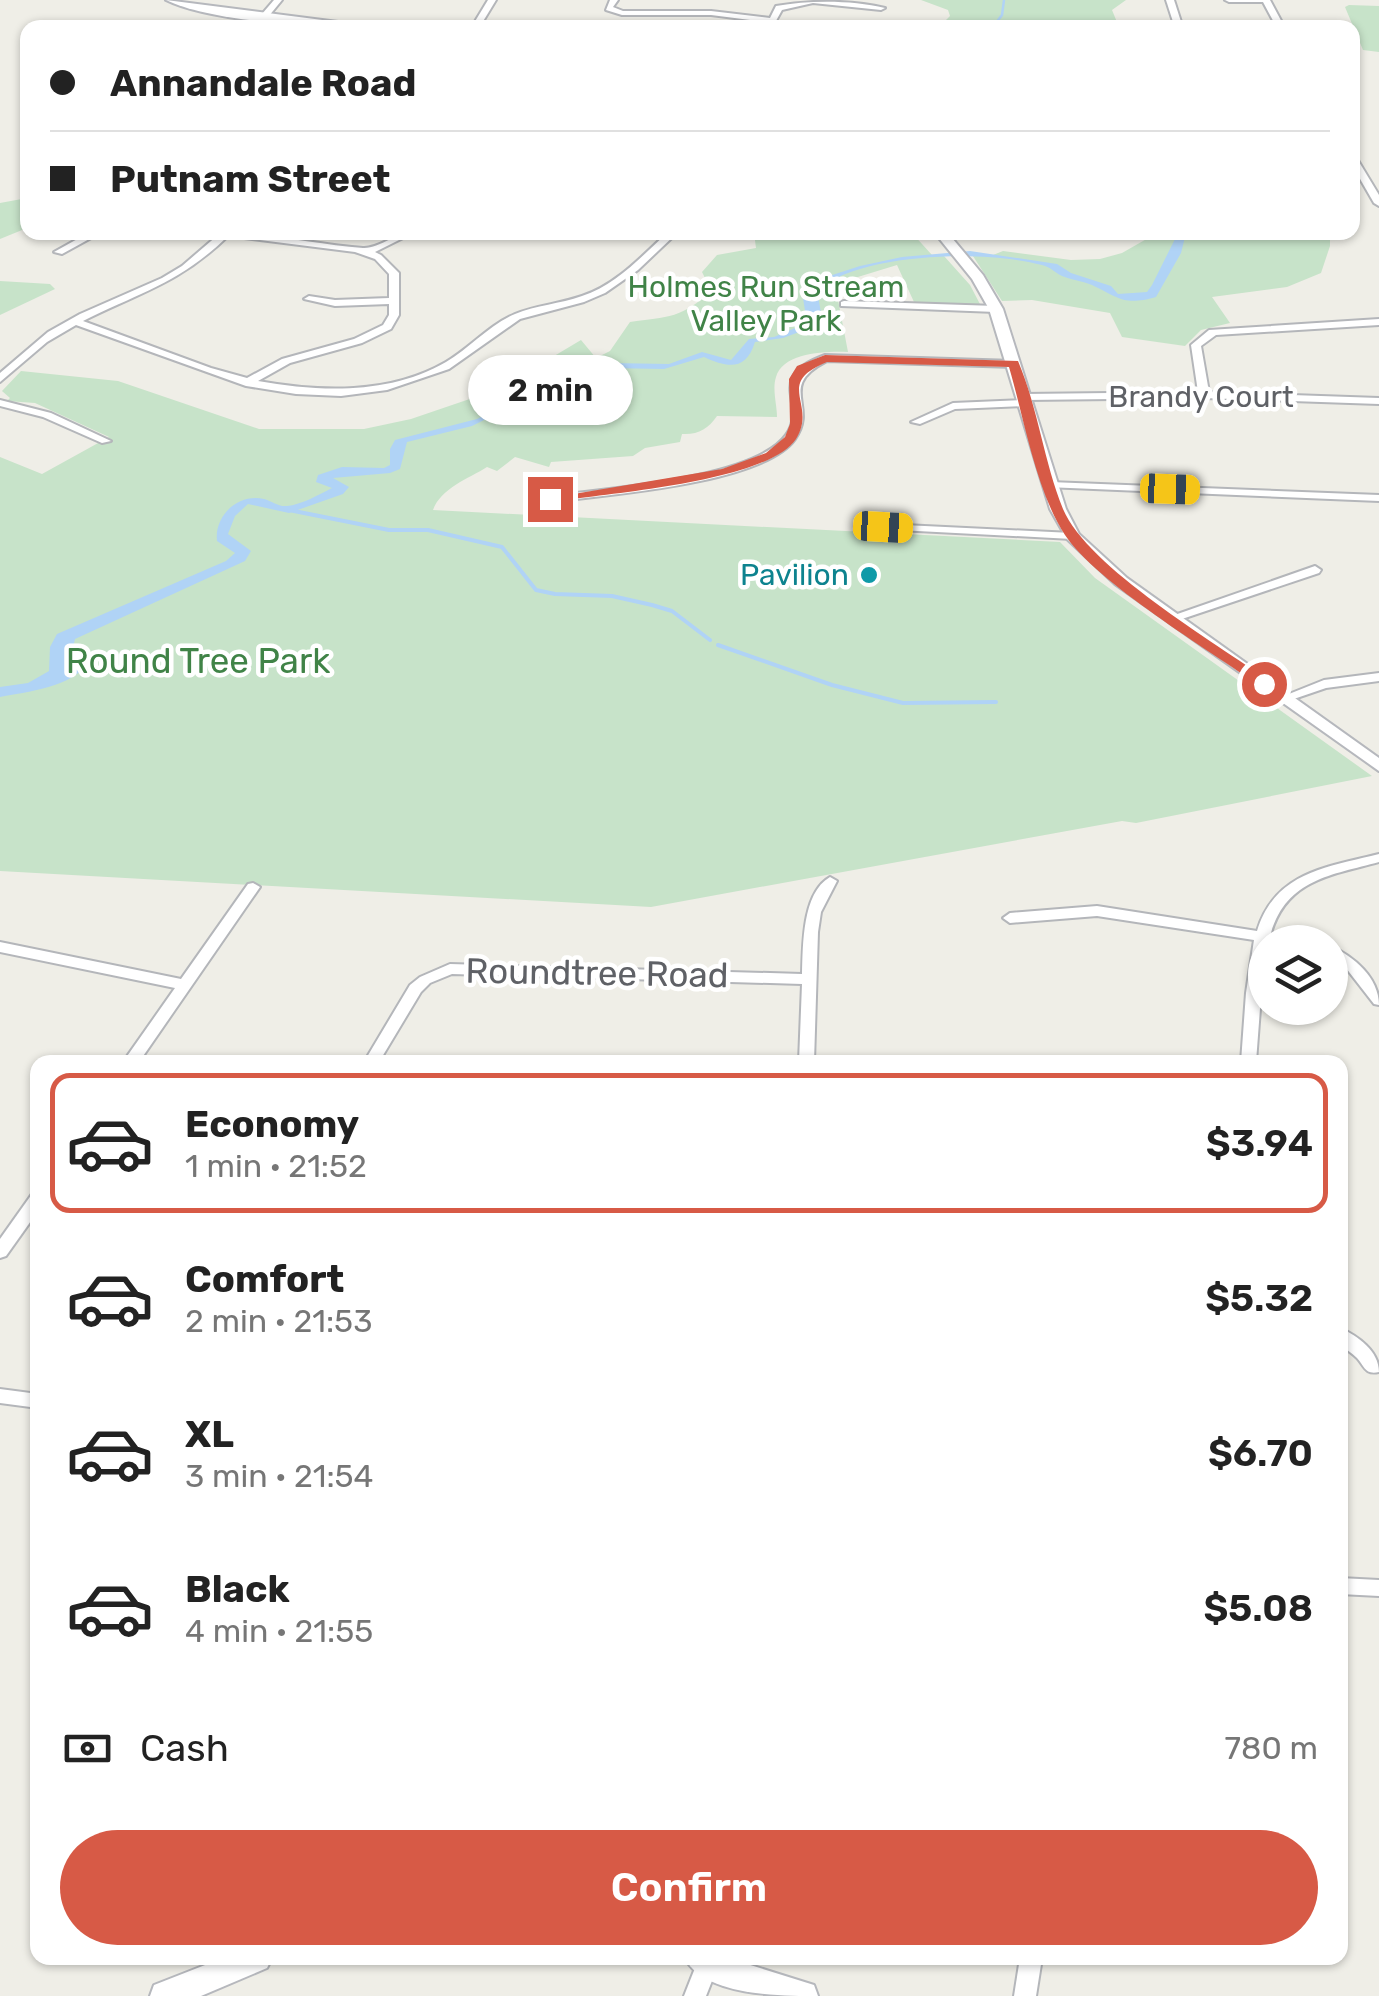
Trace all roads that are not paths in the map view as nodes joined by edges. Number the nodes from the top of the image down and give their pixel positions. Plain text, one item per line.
1 (171, 0) edge
2 (278, 0) edge
3 (614, 0) edge
4 (706, 0) edge
5 (1229, 0) edge
6 (1266, 0) edge
7 (881, 8) dead end
8 (698, 13) junction
9 (266, 17) junction
10 (263, 20) edge
11 (297, 20) edge
12 (744, 20) edge
13 (772, 20) edge
14 (1373, 181) edge
15 (1379, 203) edge
16 (83, 240) edge
17 (219, 240) edge
18 (279, 240) edge
19 (394, 240) edge
20 (664, 240) edge
21 (947, 240) edge
22 (60, 252) dead end
23 (368, 252) junction
24 (309, 299) dead end
25 (394, 301) junction
26 (844, 304) dead end
27 (996, 309) junction
28 (75, 321) junction
29 (1379, 322) edge
30 (1014, 364) junction
31 (0, 379) edge
32 (246, 383) junction
33 (1204, 394) junction
34 (1024, 400) junction
35 (1379, 400) edge
36 (0, 403) edge
37 (916, 422) dead end
38 (106, 441) dead end
39 (1050, 485) junction
40 (1379, 498) edge
41 (550, 499) dead end
42 (883, 527) dead end
43 (1072, 536) junction
44 (1316, 570) dead end
45 (1172, 618) junction
46 (1379, 677) edge
47 (1285, 698) junction
48 (1379, 766) edge
49 (1379, 858) edge
50 (830, 881) dead end
51 (253, 887) dead end
52 (1010, 918) dead end
53 (1265, 925) edge
54 (1248, 934) edge
55 (0, 947) edge
56 (1348, 963) edge
57 (809, 979) junction
58 (185, 985) junction
59 (1379, 1000) edge
60 (1253, 1025) edge
61 (136, 1055) edge
62 (376, 1055) edge
63 (808, 1055) edge
64 (1250, 1055) edge
65 (30, 1207) edge
66 (7, 1231) edge
67 (0, 1252) edge
68 (1348, 1341) edge
69 (1373, 1367) dead end
70 (0, 1396) edge
71 (30, 1399) edge
72 (1348, 1586) edge
73 (1379, 1588) edge
74 (242, 1965) edge
75 (703, 1965) edge
76 (715, 1965) edge
77 (1030, 1965) edge
78 (180, 1994) edge
79 (695, 1996) edge
80 (803, 1996) edge
81 (1024, 1996) edge

1 - 9 main road
2 - 9 street
3 - 8 street
4 - 8 street
5 - 6 street
7 - 13 street
8 - 12 street
9 - 10 street
9 - 11 main road
14 - 15 street
16 - 22 street
17 - 28 street
18 - 23 street
19 - 23 street
20 - 32 street
21 - 27 main road
23 - 25 street
24 - 25 street
25 - 32 street
26 - 27 street
27 - 30 main road
28 - 31 street
28 - 32 street
29 - 33 street
30 - 34 main road
30 - 41 street
33 - 34 street, Brandy Court
33 - 35 street, Brandy Court
34 - 37 street, Brandy Court
34 - 39 main road
36 - 38 street
39 - 40 street
39 - 43 main road
42 - 43 street
43 - 45 main road
44 - 45 street
45 - 47 main road
46 - 47 street
47 - 48 main road
49 - 53 street
50 - 57 street
51 - 58 street
52 - 54 street
55 - 58 street
56 - 59 street
57 - 62 street, Roundtree Road
57 - 63 street
58 - 61 street
60 - 64 street
65 - 66 street
66 - 67 street
68 - 69 street
70 - 71 street
72 - 73 street
74 - 78 main road
75 - 79 street
76 - 80 main road
77 - 81 street

